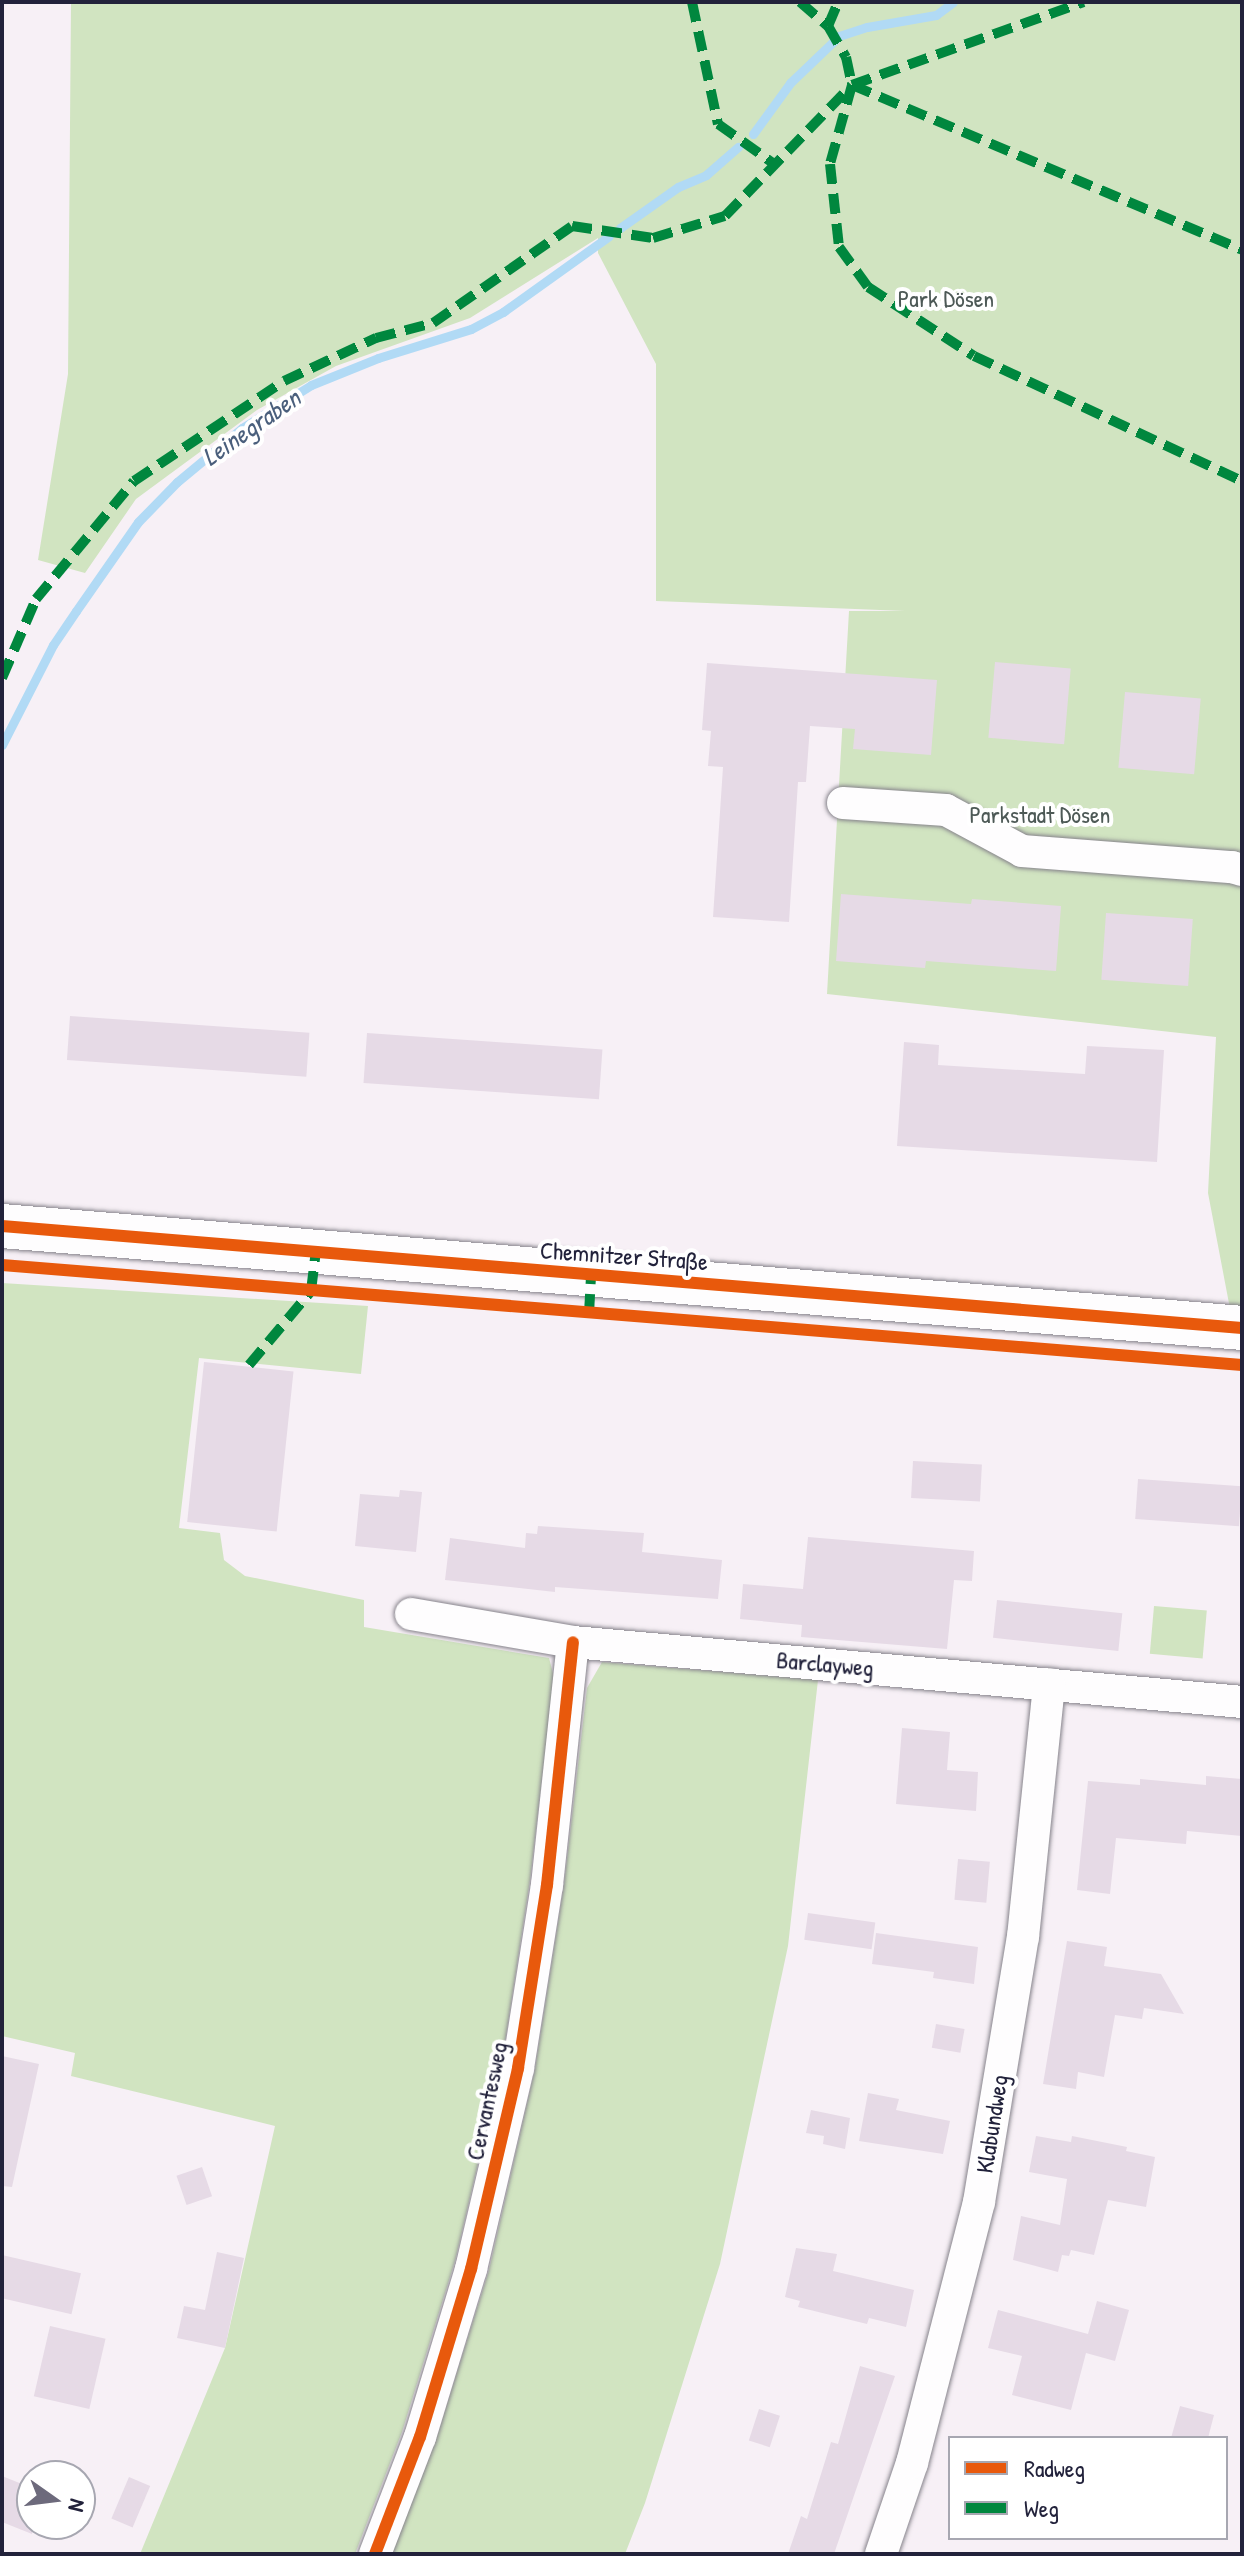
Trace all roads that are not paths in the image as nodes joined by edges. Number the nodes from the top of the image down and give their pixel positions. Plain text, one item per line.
1 (843, 803) dead end
2 (1242, 870) edge
3 (2, 1226) edge
4 (1242, 1328) edge
5 (411, 1614) dead end
6 (573, 1642) junction
7 (1049, 1684) junction
8 (1242, 1702) edge
9 (375, 2554) edge
10 (881, 2554) edge

1 - 2 street
3 - 4 main road, Chemnitzer Straße
5 - 6 street, Barclayweg
6 - 7 street, Barclayweg
6 - 9 street, Cervantesweg
7 - 8 street, Barclayweg
7 - 10 street, Klabundweg

